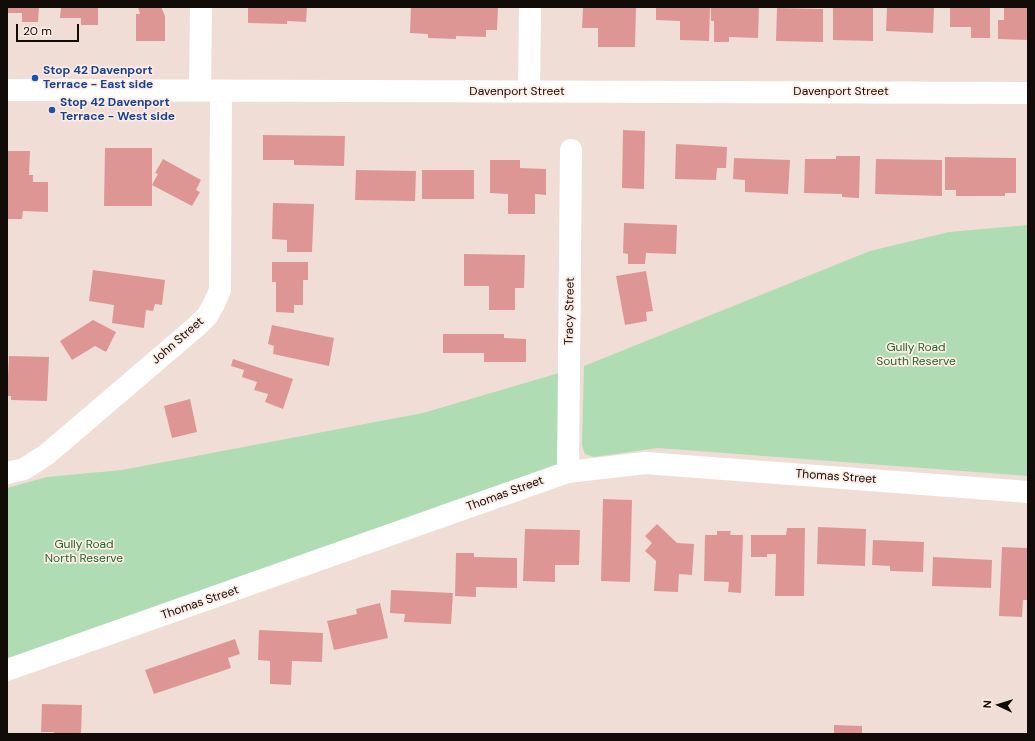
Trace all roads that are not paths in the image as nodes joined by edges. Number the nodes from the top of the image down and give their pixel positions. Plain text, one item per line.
1 (201, 7) edge
2 (530, 7) edge
3 (7, 90) edge
4 (200, 90) junction
5 (221, 91) junction
6 (529, 92) junction
7 (1028, 93) edge
8 (571, 150) dead end
9 (568, 472) junction
10 (7, 473) edge
11 (1028, 492) edge
12 (7, 670) edge

1 - 4 street
2 - 6 street
3 - 4 street, Davenport Street
4 - 5 street, Davenport Street
5 - 6 street, Davenport Street
5 - 10 street, John Street
6 - 7 street, Davenport Street
8 - 9 street, Tracy Street
9 - 11 street, Thomas Street
9 - 12 street, Thomas Street

